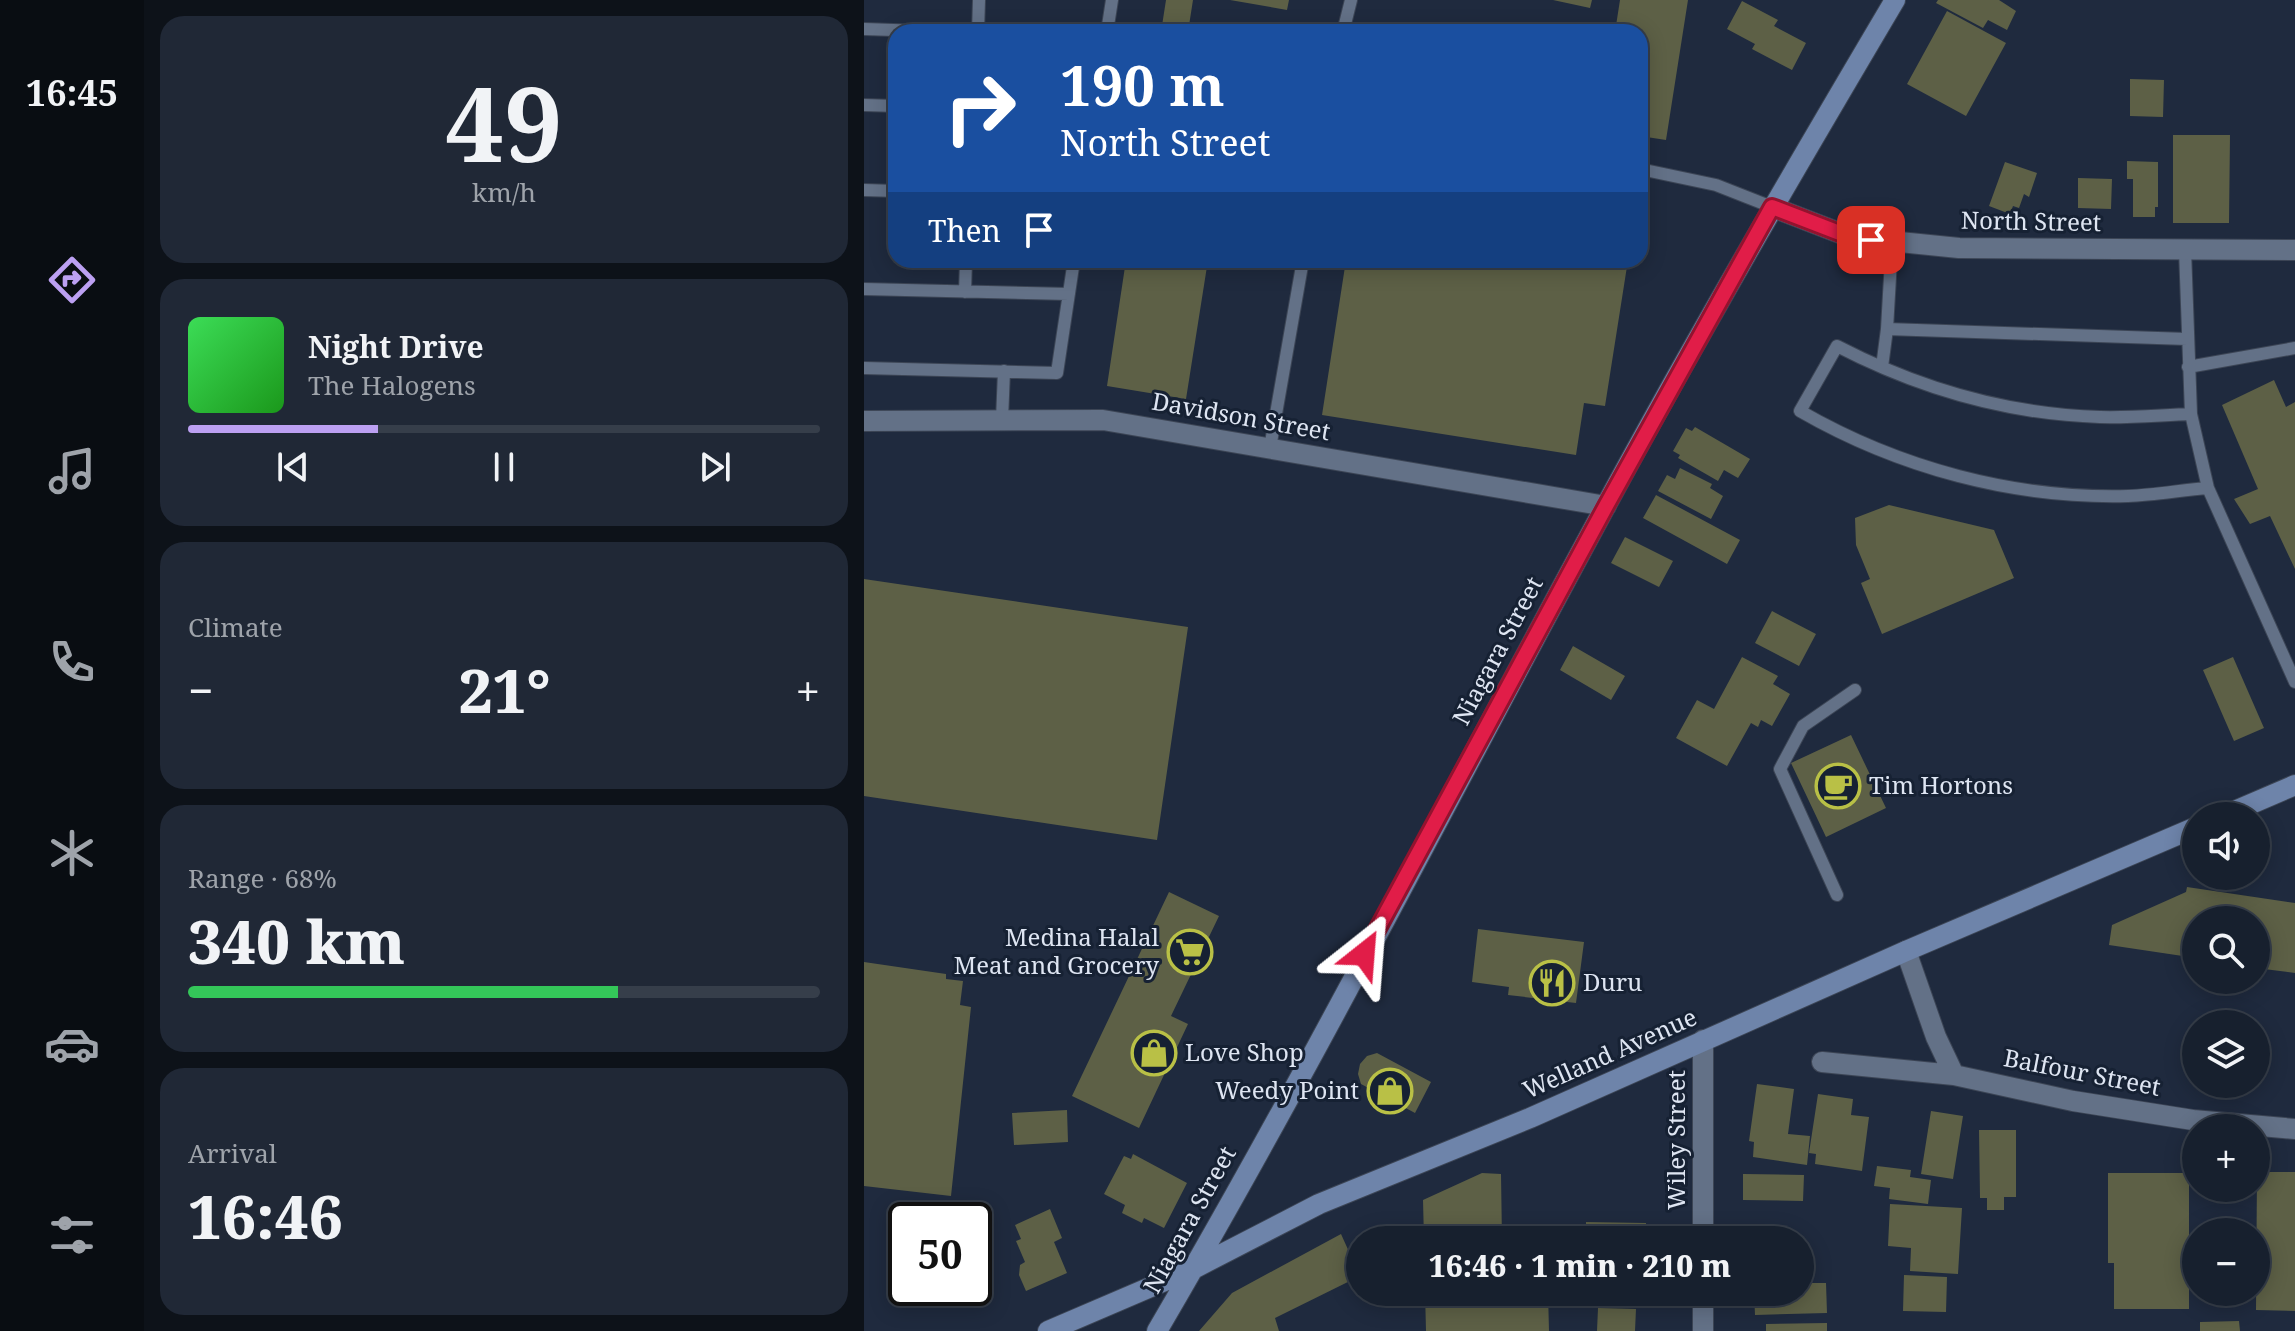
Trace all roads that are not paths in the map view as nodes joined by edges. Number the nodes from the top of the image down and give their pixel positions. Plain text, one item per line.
1 (979, 0) edge
2 (1112, 0) edge
3 (1351, 0) edge
4 (1895, 0) edge
5 (978, 24) edge
6 (1108, 24) edge
7 (1345, 24) edge
8 (864, 29) edge
9 (888, 30) edge
10 (864, 105) edge
11 (888, 106) edge
12 (1648, 171) edge
13 (864, 190) edge
14 (888, 191) edge
15 (1772, 207) junction
16 (1892, 242) junction
17 (2185, 250) junction
18 (2295, 250) edge
19 (966, 268) edge
20 (1073, 268) edge
21 (1302, 268) edge
22 (864, 289) edge
23 (965, 292) junction
24 (1069, 294) junction
25 (1887, 329) junction
26 (2187, 339) junction
27 (2295, 348) edge
28 (1882, 367) junction
29 (2188, 367) junction
30 (864, 368) edge
31 (1004, 371) junction
32 (2191, 414) junction
33 (1002, 420) junction
34 (864, 421) edge
35 (1270, 448) junction
36 (2208, 488) junction
37 (1606, 506) junction
38 (2295, 682) edge
39 (1855, 690) dead end
40 (2295, 785) edge
41 (2256, 802) edge
42 (2182, 833) edge
43 (1837, 895) dead end
44 (1906, 951) junction
45 (1703, 1040) junction
46 (1822, 1062) dead end
47 (1954, 1075) junction
48 (2295, 1129) edge
49 (1703, 1226) edge
50 (1195, 1268) junction
51 (1703, 1306) edge
52 (1048, 1331) edge
53 (1157, 1331) edge
54 (1703, 1331) edge

1 - 5 lane
2 - 6 lane
3 - 7 lane
4 - 15 main road, Niagara Street
8 - 9 lane
10 - 11 lane
12 - 15 lane
13 - 14 lane
15 - 16 street, North Street
15 - 37 main road, Niagara Street
16 - 17 street, North Street
16 - 25 lane
17 - 18 street, North Street
17 - 26 lane
19 - 23 lane
20 - 24 lane
21 - 35 lane
22 - 23 lane
23 - 24 lane
24 - 31 lane
25 - 26 lane
25 - 28 lane
26 - 29 lane
27 - 29 lane
28 - 32 lane
28 - 36 lane
29 - 32 lane
30 - 31 lane
31 - 33 lane
32 - 36 lane
33 - 34 street, Davidson Street
33 - 35 street, Davidson Street
35 - 37 street, Davidson Street
36 - 38 lane
37 - 50 main road, Niagara Street
39 - 43 lane
40 - 41 main road
42 - 44 main road, Welland Avenue
44 - 45 main road, Welland Avenue
44 - 47 street
45 - 49 street, Wiley Street
45 - 50 main road, Welland Avenue
46 - 47 street, Balfour Street
47 - 48 street, Balfour Street
50 - 52 main road, Welland Avenue
50 - 53 main road, Niagara Street
51 - 54 street

